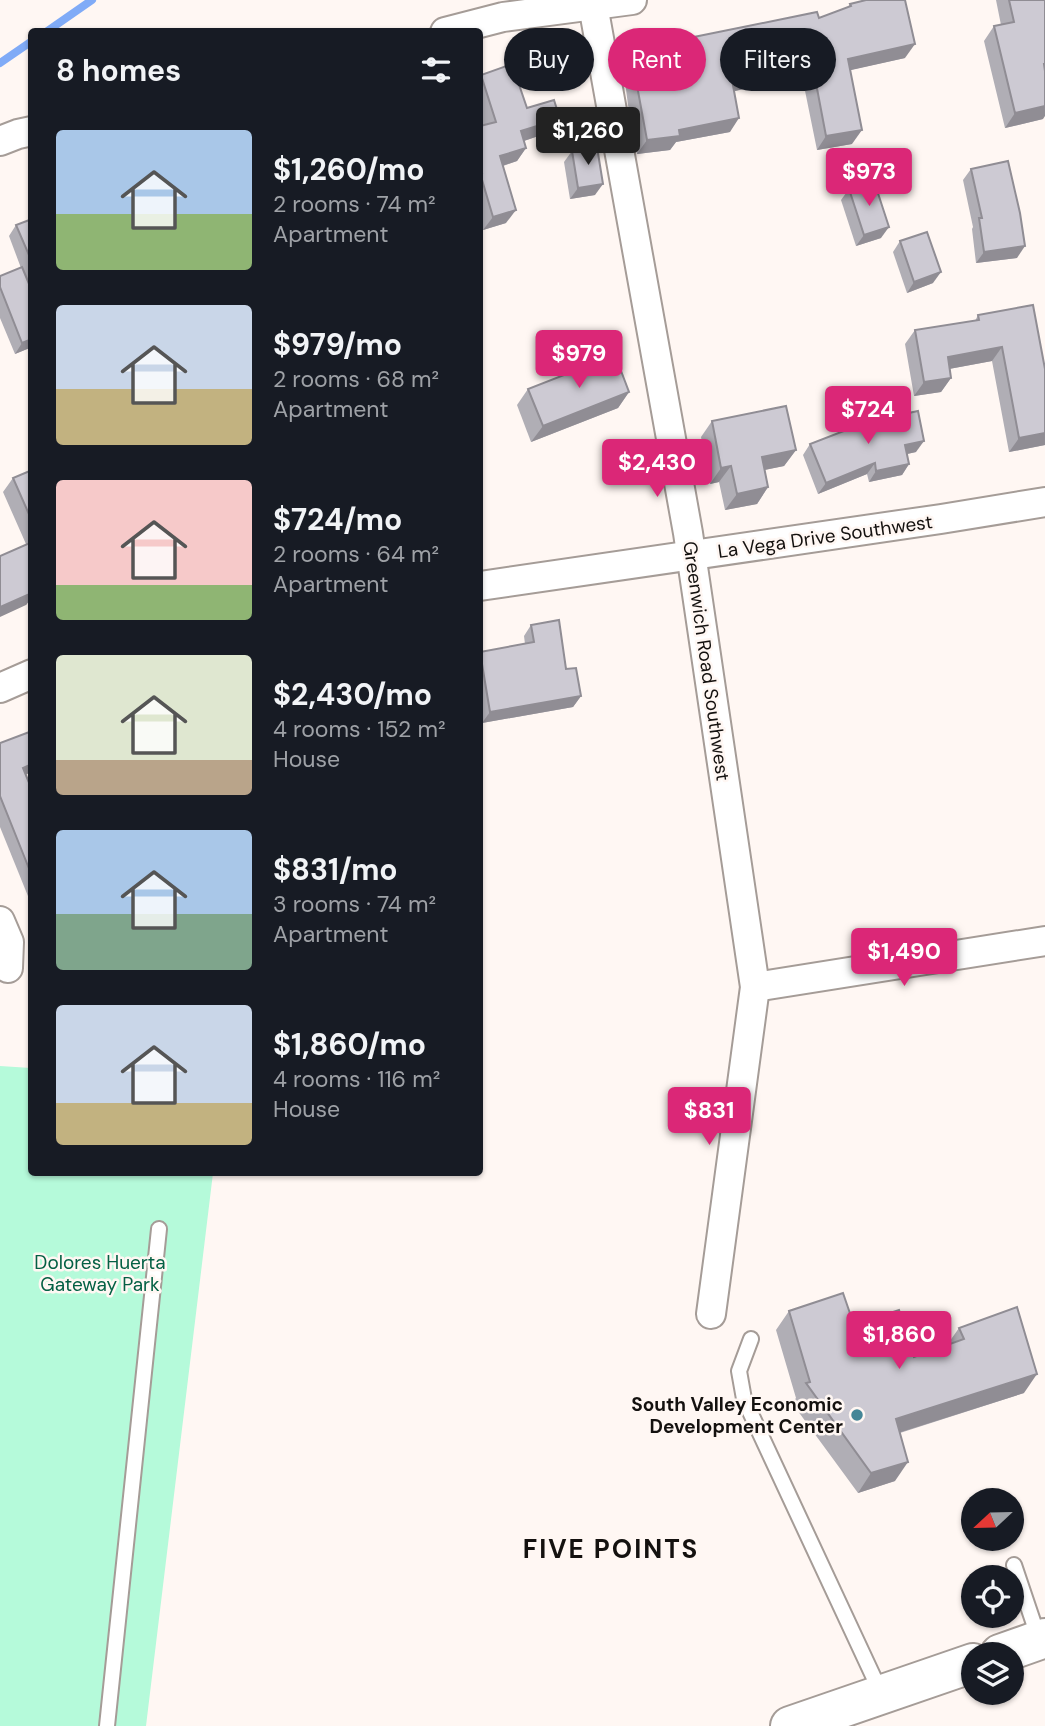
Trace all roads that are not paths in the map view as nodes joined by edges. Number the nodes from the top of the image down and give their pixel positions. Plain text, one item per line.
1 (632, 0) edge
2 (593, 5) junction
3 (460, 28) edge
4 (28, 132) edge
5 (0, 141) edge
6 (1045, 502) edge
7 (691, 555) junction
8 (483, 586) edge
9 (28, 676) edge
10 (0, 688) edge
11 (0, 921) edge
12 (1045, 941) edge
13 (8, 968) dead end
14 (755, 987) junction
15 (159, 1229) dead end
16 (711, 1314) dead end
17 (751, 1339) dead end
18 (1024, 1592) edge
19 (1043, 1642) edge
20 (1024, 1647) edge
21 (961, 1667) edge
22 (882, 1695) junction
23 (107, 1726) edge
24 (790, 1726) edge

1 - 2 street
2 - 3 street
2 - 7 street, Greenwich Road Southwest
4 - 5 street
6 - 7 street, La Vega Drive Southwest
7 - 8 street, La Vega Drive Southwest
7 - 14 street, Greenwich Road Southwest
9 - 10 street
11 - 13 street
12 - 14 street
14 - 16 street, Greenwich Road Southwest
15 - 23 lane
17 - 22 lane
18 - 19 lane
19 - 20 main road
21 - 22 main road
22 - 24 main road

